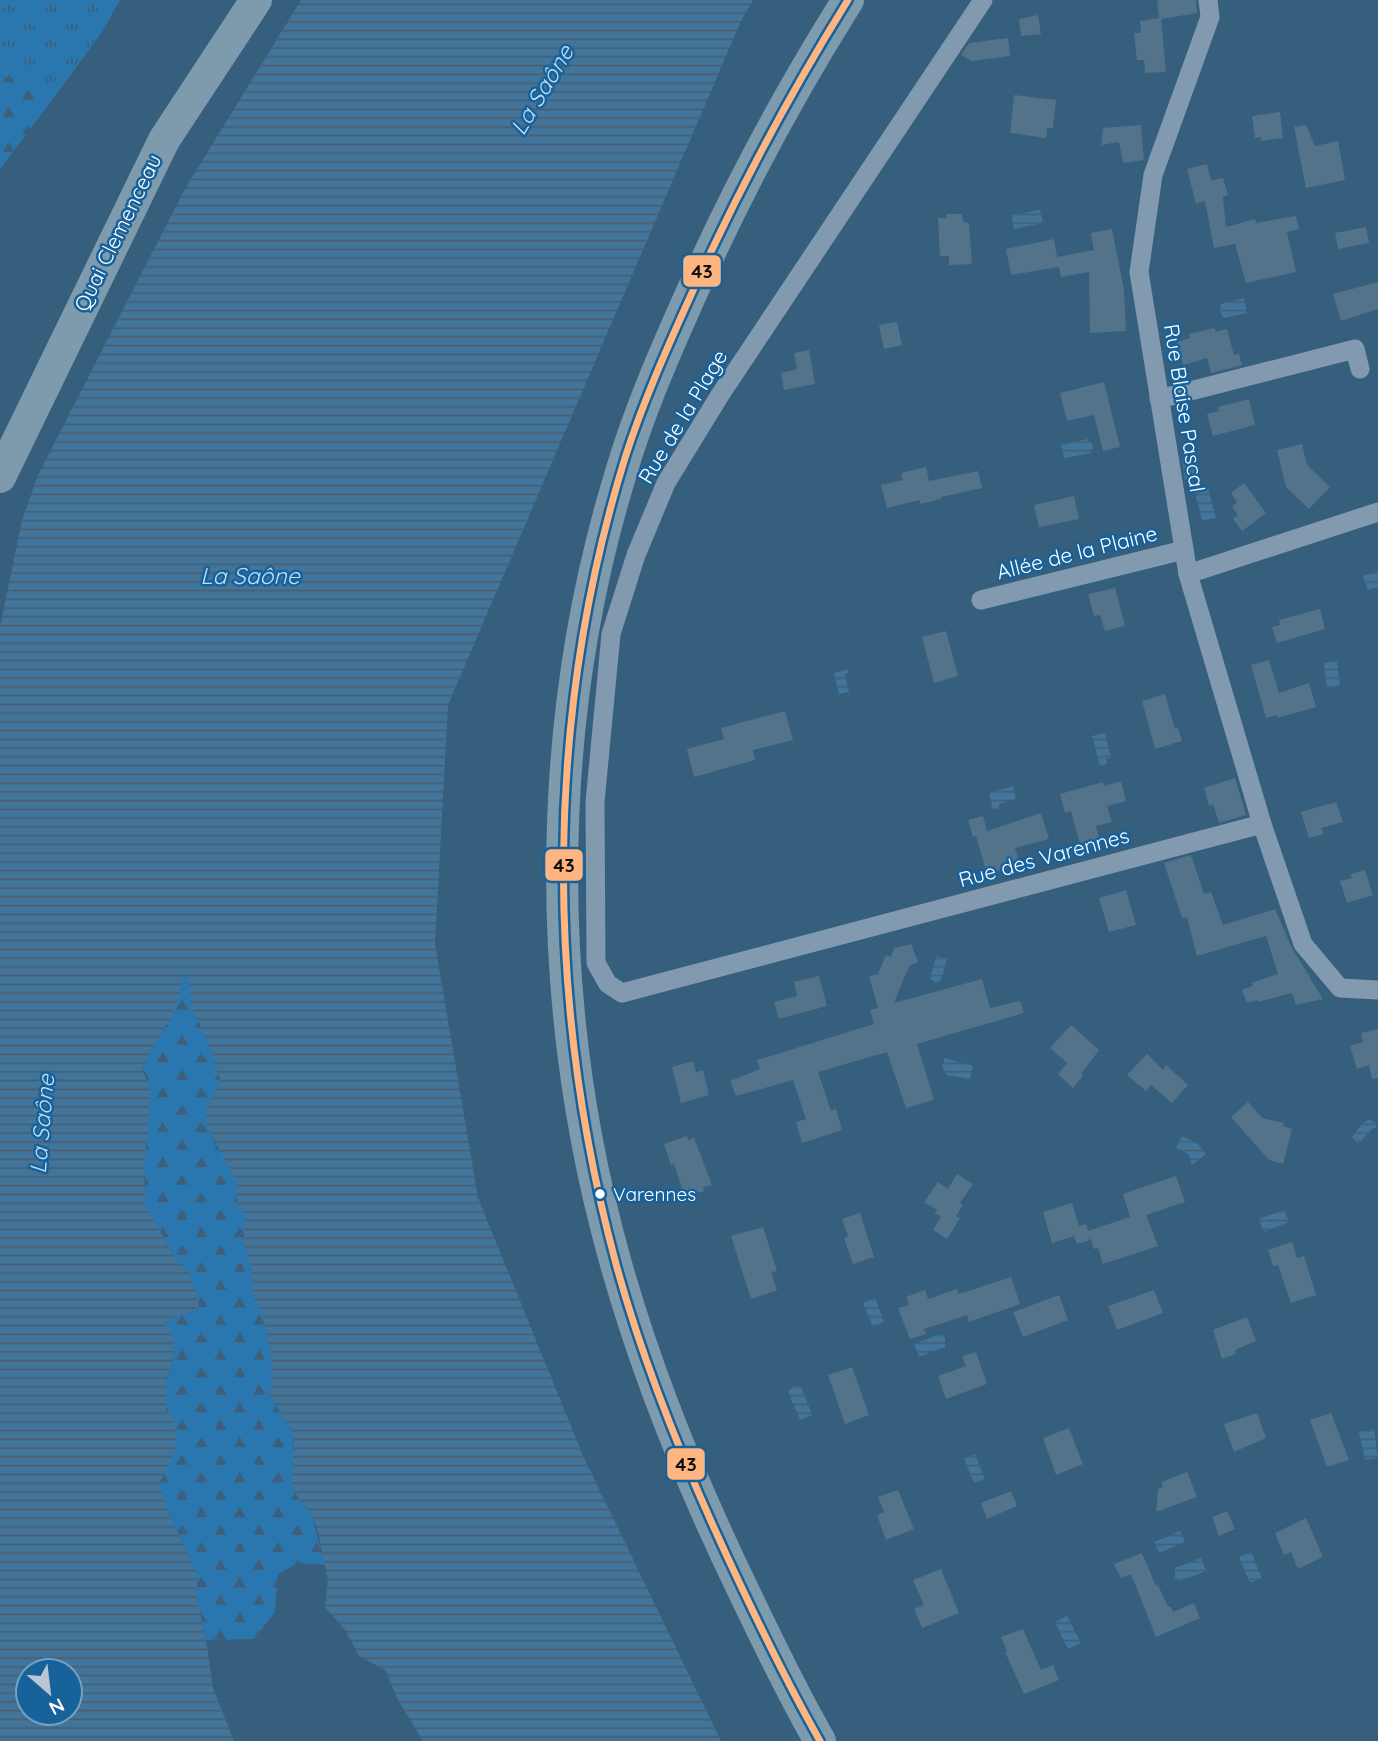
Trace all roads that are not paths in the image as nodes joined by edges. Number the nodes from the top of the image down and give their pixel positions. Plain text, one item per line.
1 (256, 0) edge
2 (848, 0) edge
3 (983, 0) edge
4 (1208, 0) edge
5 (1360, 369) dead end
6 (1159, 399) junction
7 (0, 477) edge
8 (1378, 512) edge
9 (1184, 550) junction
10 (1188, 574) junction
11 (981, 600) dead end
12 (1262, 824) junction
13 (1378, 990) edge
14 (622, 993) joint
15 (820, 1741) edge

1 - 7 main road, Quai Clemenceau
2 - 15 main road
3 - 14 street, Rue de la Plage
4 - 6 street, Rue Blaise Pascal
5 - 6 street
6 - 9 street, Rue Blaise Pascal
8 - 10 street
9 - 10 street, Rue Blaise Pascal
9 - 11 street, Allée de la Plaine
10 - 12 street, Rue Blaise Pascal
12 - 13 street
12 - 14 street, Rue des Varennes

